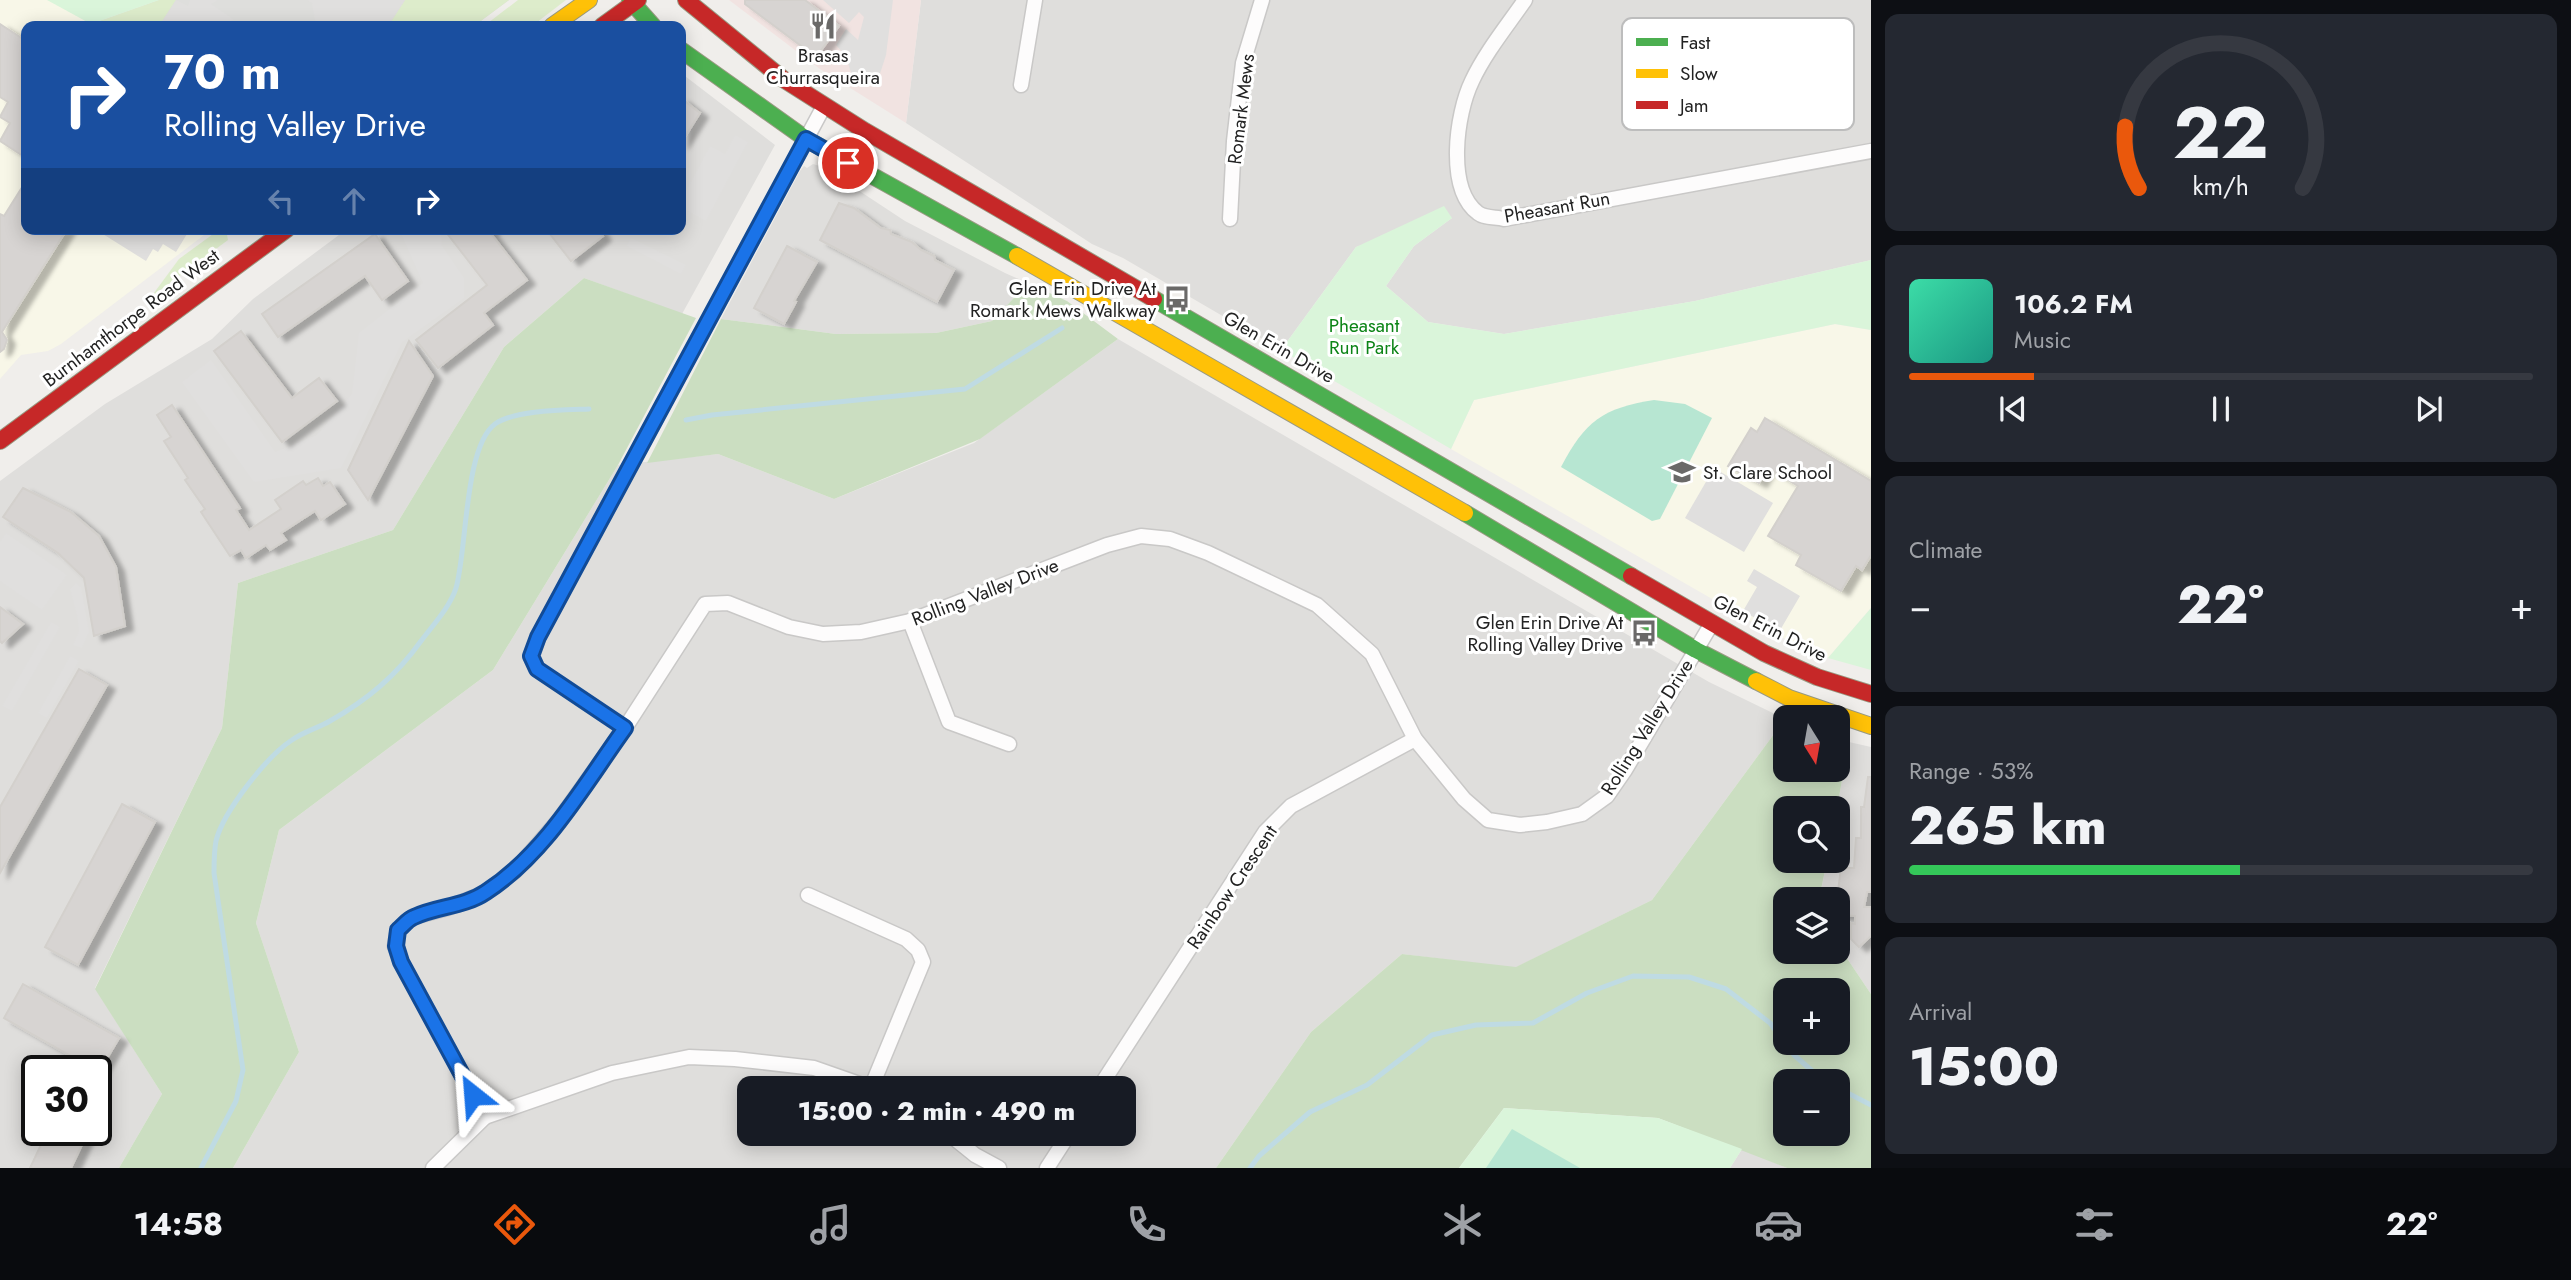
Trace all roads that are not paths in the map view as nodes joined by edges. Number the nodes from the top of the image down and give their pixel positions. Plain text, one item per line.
1 (589, 0) edge
2 (686, 0) edge
3 (1035, 0) edge
4 (1262, 0) edge
5 (1525, 0) edge
6 (633, 1) edge
7 (559, 21) edge
8 (608, 21) edge
9 (649, 21) edge
10 (686, 54) edge
11 (1021, 85) dead end
12 (824, 106) junction
13 (806, 139) junction
14 (1871, 151) edge
15 (1230, 219) dead end
16 (279, 235) edge
17 (0, 441) edge
18 (911, 621) junction
19 (1712, 623) junction
20 (1696, 650) junction
21 (1871, 694) edge
22 (1871, 726) edge
23 (625, 728) junction
24 (1415, 738) junction
25 (1009, 744) dead end
26 (808, 895) dead end
27 (837, 1076) edge
28 (876, 1076) edge
29 (1107, 1076) edge
30 (485, 1116) junction
31 (964, 1146) edge
32 (1061, 1146) edge
33 (433, 1168) edge
34 (999, 1168) edge
35 (1047, 1168) edge

1 - 7 street
2 - 12 street, Glen Erin Drive
3 - 11 street
4 - 15 street, Romark Mews
5 - 14 street, Pheasant Run
6 - 8 street
6 - 9 street
10 - 13 street
12 - 13 street
12 - 19 street, Glen Erin Drive
13 - 20 street
13 - 23 street
16 - 17 street, Burnhamthorpe Road West
18 - 23 street, Rolling Valley Drive
18 - 24 street, Rolling Valley Drive
18 - 25 street
19 - 20 street, Rolling Valley Drive
19 - 21 street, Glen Erin Drive
20 - 22 street
20 - 24 street, Rolling Valley Drive
23 - 30 street, Rolling Valley Drive
24 - 29 street, Rainbow Crescent
26 - 28 street
27 - 30 street
30 - 33 street
31 - 34 street
32 - 35 street

